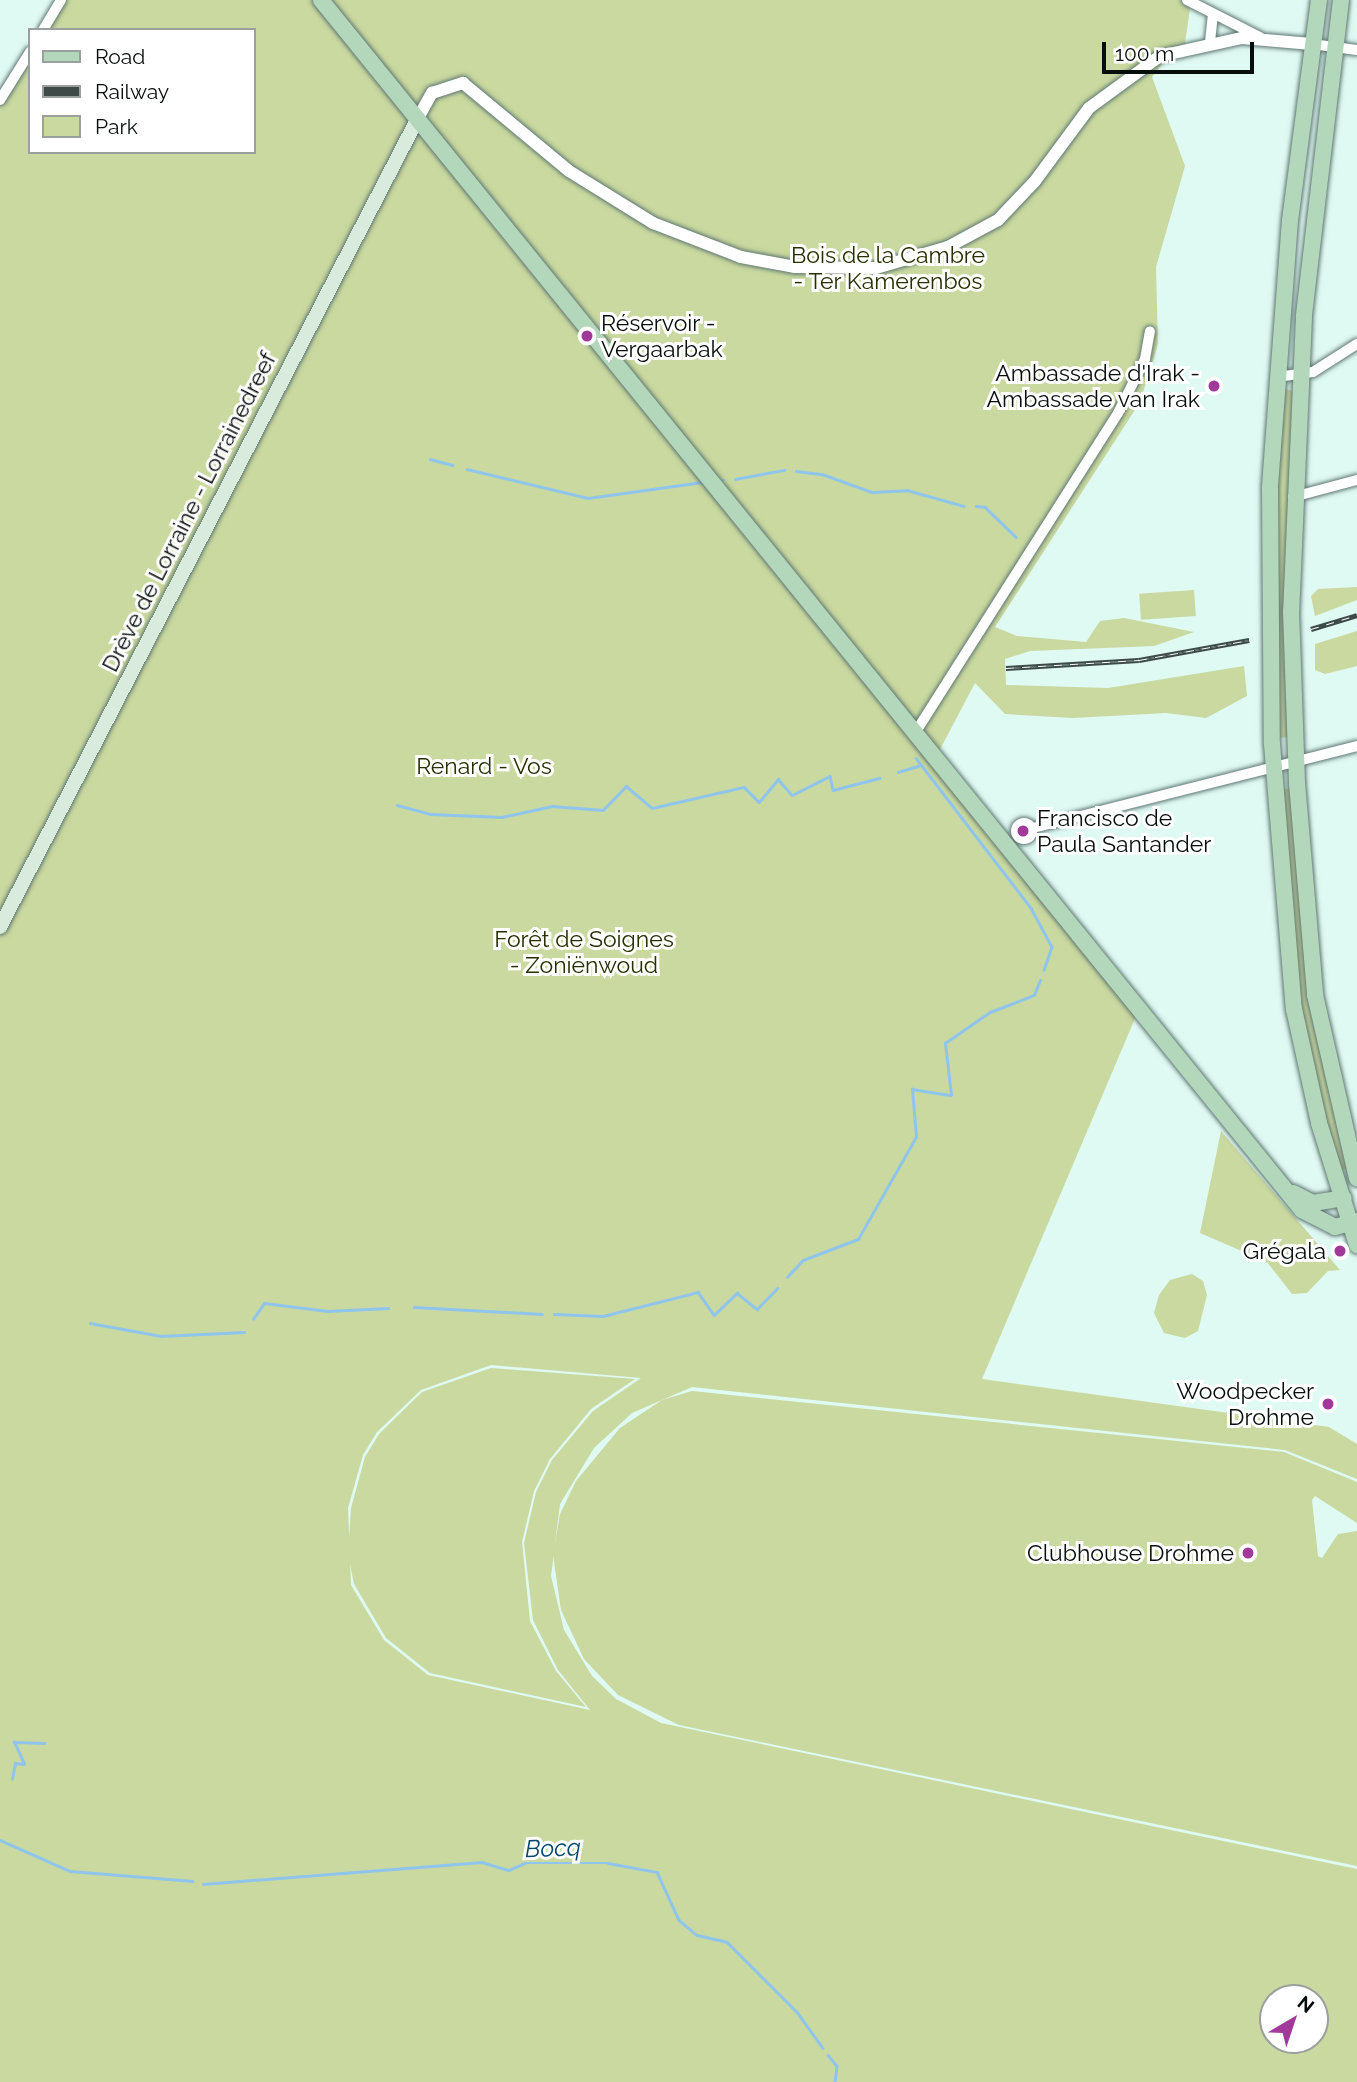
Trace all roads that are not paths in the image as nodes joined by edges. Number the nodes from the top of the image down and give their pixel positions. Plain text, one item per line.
1 (61, 0) edge
2 (321, 0) edge
3 (1187, 0) edge
4 (1319, 0) edge
5 (1341, 0) edge
6 (1213, 15) junction
7 (44, 28) edge
8 (1260, 37) junction
9 (1210, 42) junction
10 (1311, 44) junction
11 (1334, 47) junction
12 (1357, 50) edge
13 (28, 55) edge
14 (0, 100) edge
15 (418, 118) junction
16 (1150, 331) dead end
17 (1357, 344) edge
18 (1299, 376) junction
19 (1277, 377) junction
20 (1357, 480) edge
21 (1293, 498) junction
22 (915, 733) junction
23 (1357, 746) edge
24 (1296, 762) junction
25 (1274, 768) junction
26 (1033, 828) dead end
27 (0, 927) edge
28 (1353, 1149) edge
29 (1357, 1178) edge
30 (1289, 1191) junction
31 (1350, 1202) edge
32 (1354, 1222) edge
33 (1357, 1245) edge

1 - 7 street
2 - 15 main road
3 - 6 street
4 - 10 main road
5 - 11 main road
6 - 8 street
6 - 9 street
8 - 9 street
8 - 10 street
9 - 15 street
10 - 11 street
10 - 19 main road
11 - 12 street
11 - 18 main road
13 - 14 street
15 - 22 main road
15 - 27 main road, Drève de Lorraine - Lorrainedreef
16 - 22 street
17 - 18 street
18 - 19 street
18 - 21 main road
19 - 25 main road
20 - 21 street
21 - 24 main road
22 - 30 main road
23 - 24 street
24 - 25 street
24 - 28 main road
25 - 26 street
25 - 31 main road
28 - 29 main road
30 - 31 main road
30 - 32 main road
31 - 32 main road
32 - 33 main road

